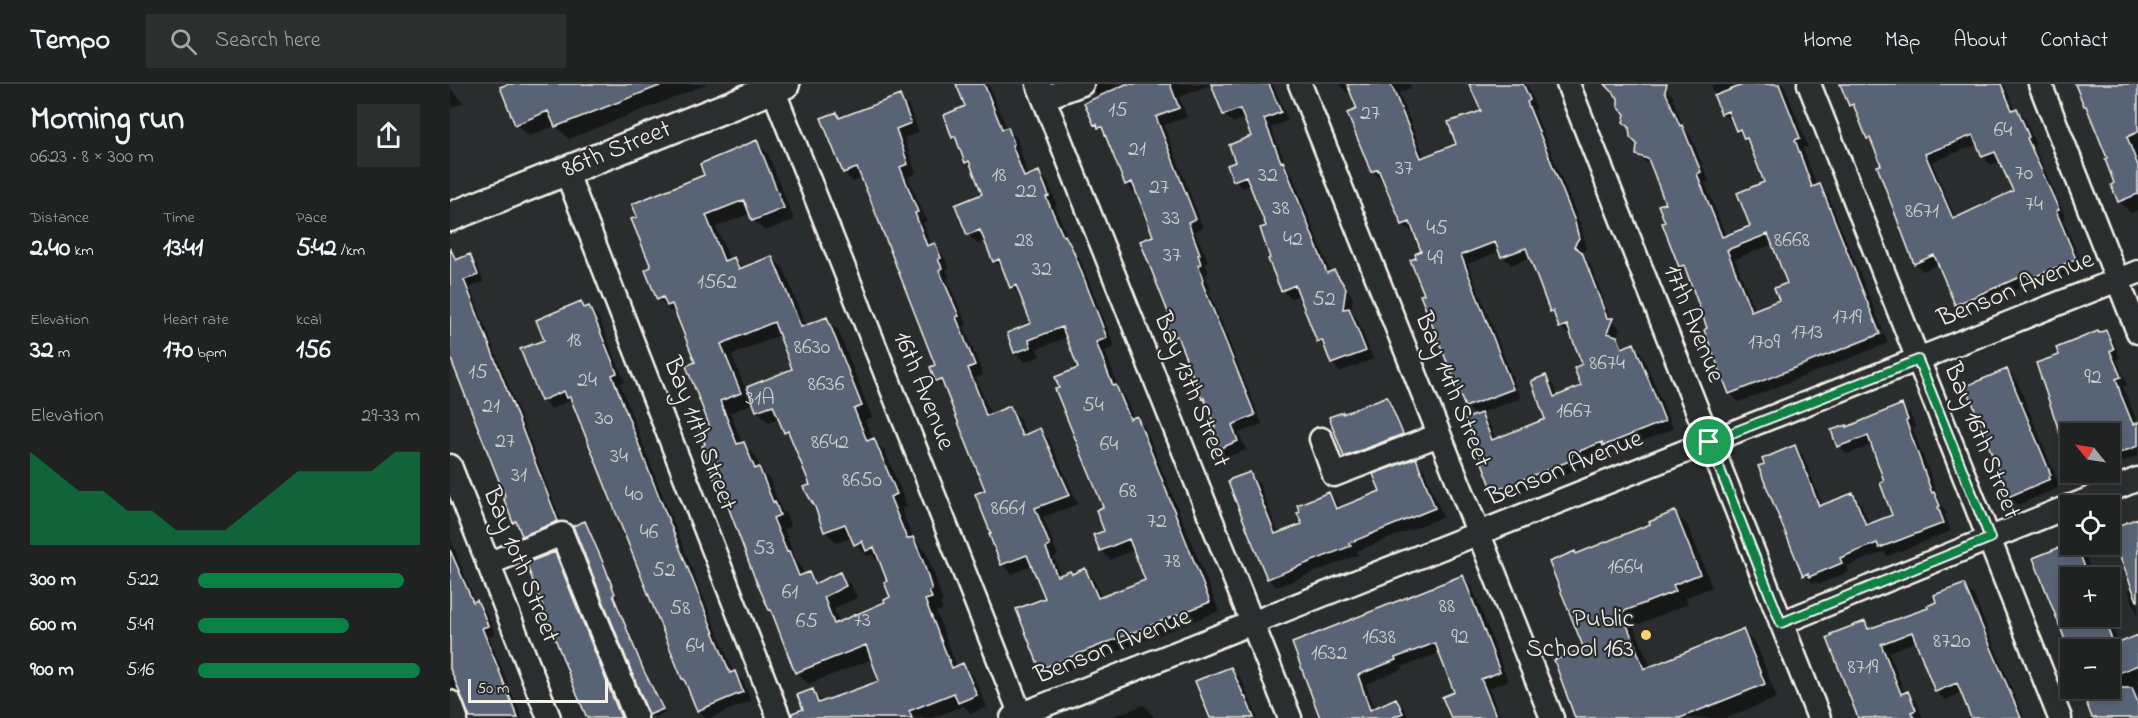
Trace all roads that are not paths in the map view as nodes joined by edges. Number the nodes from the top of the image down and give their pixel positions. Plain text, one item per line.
1 (1082, 84) edge
2 (1300, 84) edge
3 (1568, 84) edge
4 (1809, 84) edge
5 (2040, 84) edge
6 (776, 86) edge
7 (1041, 91) edge
8 (566, 171) junction
9 (450, 217) edge
10 (2128, 276) edge
11 (2138, 332) edge
12 (1918, 360) junction
13 (1439, 435) junction
14 (1321, 439) dead end
15 (1709, 442) junction
16 (450, 466) edge
17 (2138, 479) edge
18 (2098, 495) edge
19 (2060, 510) edge
20 (1478, 533) junction
21 (1990, 538) junction
22 (488, 564) junction
23 (1252, 622) junction
24 (1781, 623) junction
25 (450, 702) edge
26 (1019, 717) edge
27 (456, 718) edge
28 (549, 718) edge
29 (636, 718) edge
30 (779, 718) edge
31 (1290, 718) edge
32 (1552, 718) edge
33 (1819, 718) edge
34 (2060, 718) edge

1 - 7 street
2 - 13 street, Bay 14th Street
3 - 15 street, 17th Avenue
4 - 12 street, Bay 16th Street
5 - 10 street
6 - 8 main road, 86th Street
6 - 26 street, 16th Avenue
7 - 23 street, Bay 13th Street
8 - 9 main road, 86th Street
8 - 30 street, Bay 11th Street
10 - 11 street
10 - 12 street, Benson Avenue
12 - 15 street, Benson Avenue
12 - 21 street, Bay 16th Street
13 - 14 street
13 - 20 street, Bay 14th Street
15 - 20 street, Benson Avenue
15 - 24 street, 17th Avenue
16 - 22 street, Bay 10th Street
17 - 18 street
19 - 21 street
20 - 23 street, Benson Avenue
20 - 32 street, Bay 14th Street
21 - 24 street
21 - 34 street, Bay 16th Street
22 - 28 street, Bay 10th Street
22 - 29 street
23 - 26 street, Benson Avenue
23 - 31 street, Bay 13th Street
24 - 33 street, 17th Avenue
25 - 27 street

